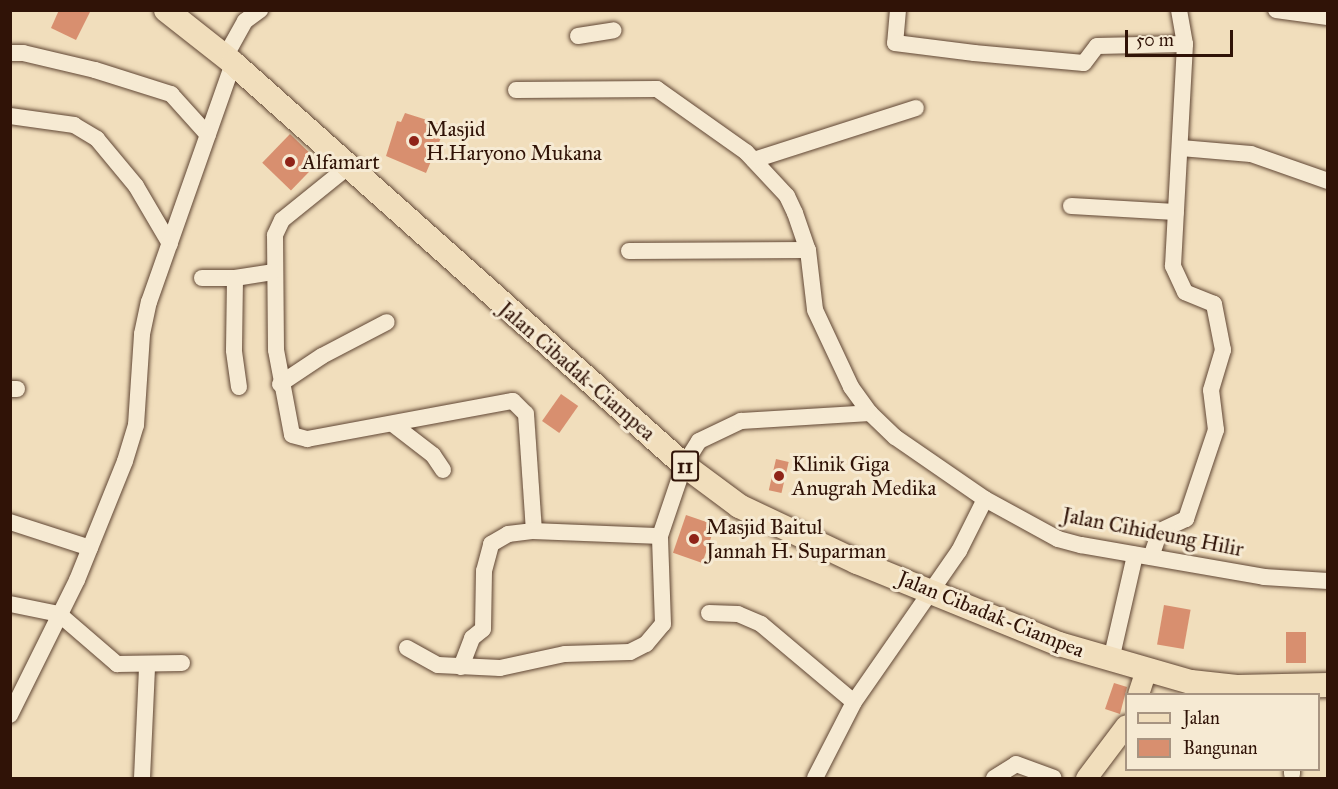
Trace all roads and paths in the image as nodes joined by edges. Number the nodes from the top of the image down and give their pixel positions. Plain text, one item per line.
1 (166, 10) edge
2 (898, 10) edge
3 (1179, 10) edge
4 (1276, 10) edge
5 (250, 12) edge
6 (1328, 17) edge
7 (614, 30) dead end
8 (578, 36) dead end
9 (1185, 44) junction
10 (10, 53) edge
11 (229, 60) junction
12 (516, 90) dead end
13 (916, 108) dead end
14 (10, 116) edge
15 (208, 135) junction
16 (1181, 148) junction
17 (754, 160) junction
18 (349, 166) junction
19 (1328, 181) edge
20 (1071, 206) dead end
21 (1176, 212) junction
22 (170, 244) junction
23 (808, 250) junction
24 (629, 251) dead end
25 (273, 272) junction
26 (202, 278) dead end
27 (235, 278) junction
28 (387, 322) dead end
29 (280, 384) junction
30 (239, 387) dead end
31 (870, 413) junction
32 (394, 425) junction
33 (684, 465) junction
34 (443, 470) dead end
35 (985, 499) junction
36 (10, 522) edge
37 (534, 531) junction
38 (660, 536) junction
39 (90, 548) junction
40 (1143, 556) junction
41 (1328, 581) edge
42 (932, 590) junction
43 (10, 604) edge
44 (709, 613) dead end
45 (59, 614) junction
46 (407, 648) dead end
47 (1110, 660) junction
48 (182, 663) dead end
49 (147, 666) junction
50 (461, 667) junction
51 (1146, 670) junction
52 (1328, 686) edge
53 (1299, 691) edge
54 (1138, 693) edge
55 (854, 702) junction
56 (10, 715) edge
57 (1125, 726) edge
58 (142, 778) edge
59 (815, 778) edge
60 (993, 778) edge
61 (1054, 778) edge
62 (1086, 778) edge

1 - 11 highway, Jalan Cibadak-Ciampea / 11
2 - 9 street
3 - 9 street
4 - 6 street
5 - 11 street
7 - 8 street
9 - 16 street
10 - 15 street
11 - 15 street
11 - 18 highway, Jalan Cibadak-Ciampea / 11
12 - 17 street, Jalan Cihideung Hilir
13 - 17 street
14 - 22 street
15 - 22 street
16 - 19 street
16 - 21 street
17 - 23 street, Jalan Cihideung Hilir
18 - 25 street
18 - 33 highway, Jalan Cibadak-Ciampea / 11
20 - 21 street
21 - 40 street
22 - 39 street
23 - 24 street
23 - 31 street, Jalan Cihideung Hilir
25 - 27 street
25 - 29 street
26 - 27 street
27 - 30 street
28 - 29 street
29 - 32 street
31 - 33 street
31 - 35 street, Jalan Cihideung Hilir
32 - 34 street
32 - 37 street
33 - 38 street
33 - 42 highway, Jalan Cibadak-Ciampea / 11
35 - 40 street, Jalan Cihideung Hilir
35 - 42 street
36 - 39 street
37 - 38 street
37 - 50 street
38 - 50 street
39 - 45 street
40 - 41 street, Jalan Cihideung Hilir
40 - 47 street
42 - 47 highway, Jalan Cibadak-Ciampea / 11
42 - 55 street
43 - 45 street
44 - 55 street
45 - 49 street
45 - 56 street
46 - 50 street
47 - 51 highway, Jalan Cibadak-Ciampea / 11
48 - 49 street
49 - 58 street
51 - 53 highway, Jalan Cibadak-Ciampea / 11
51 - 54 main road
52 - 53 highway, Jalan Cibadak-Ciampea / 11
55 - 59 street
57 - 62 main road
60 - 61 street

